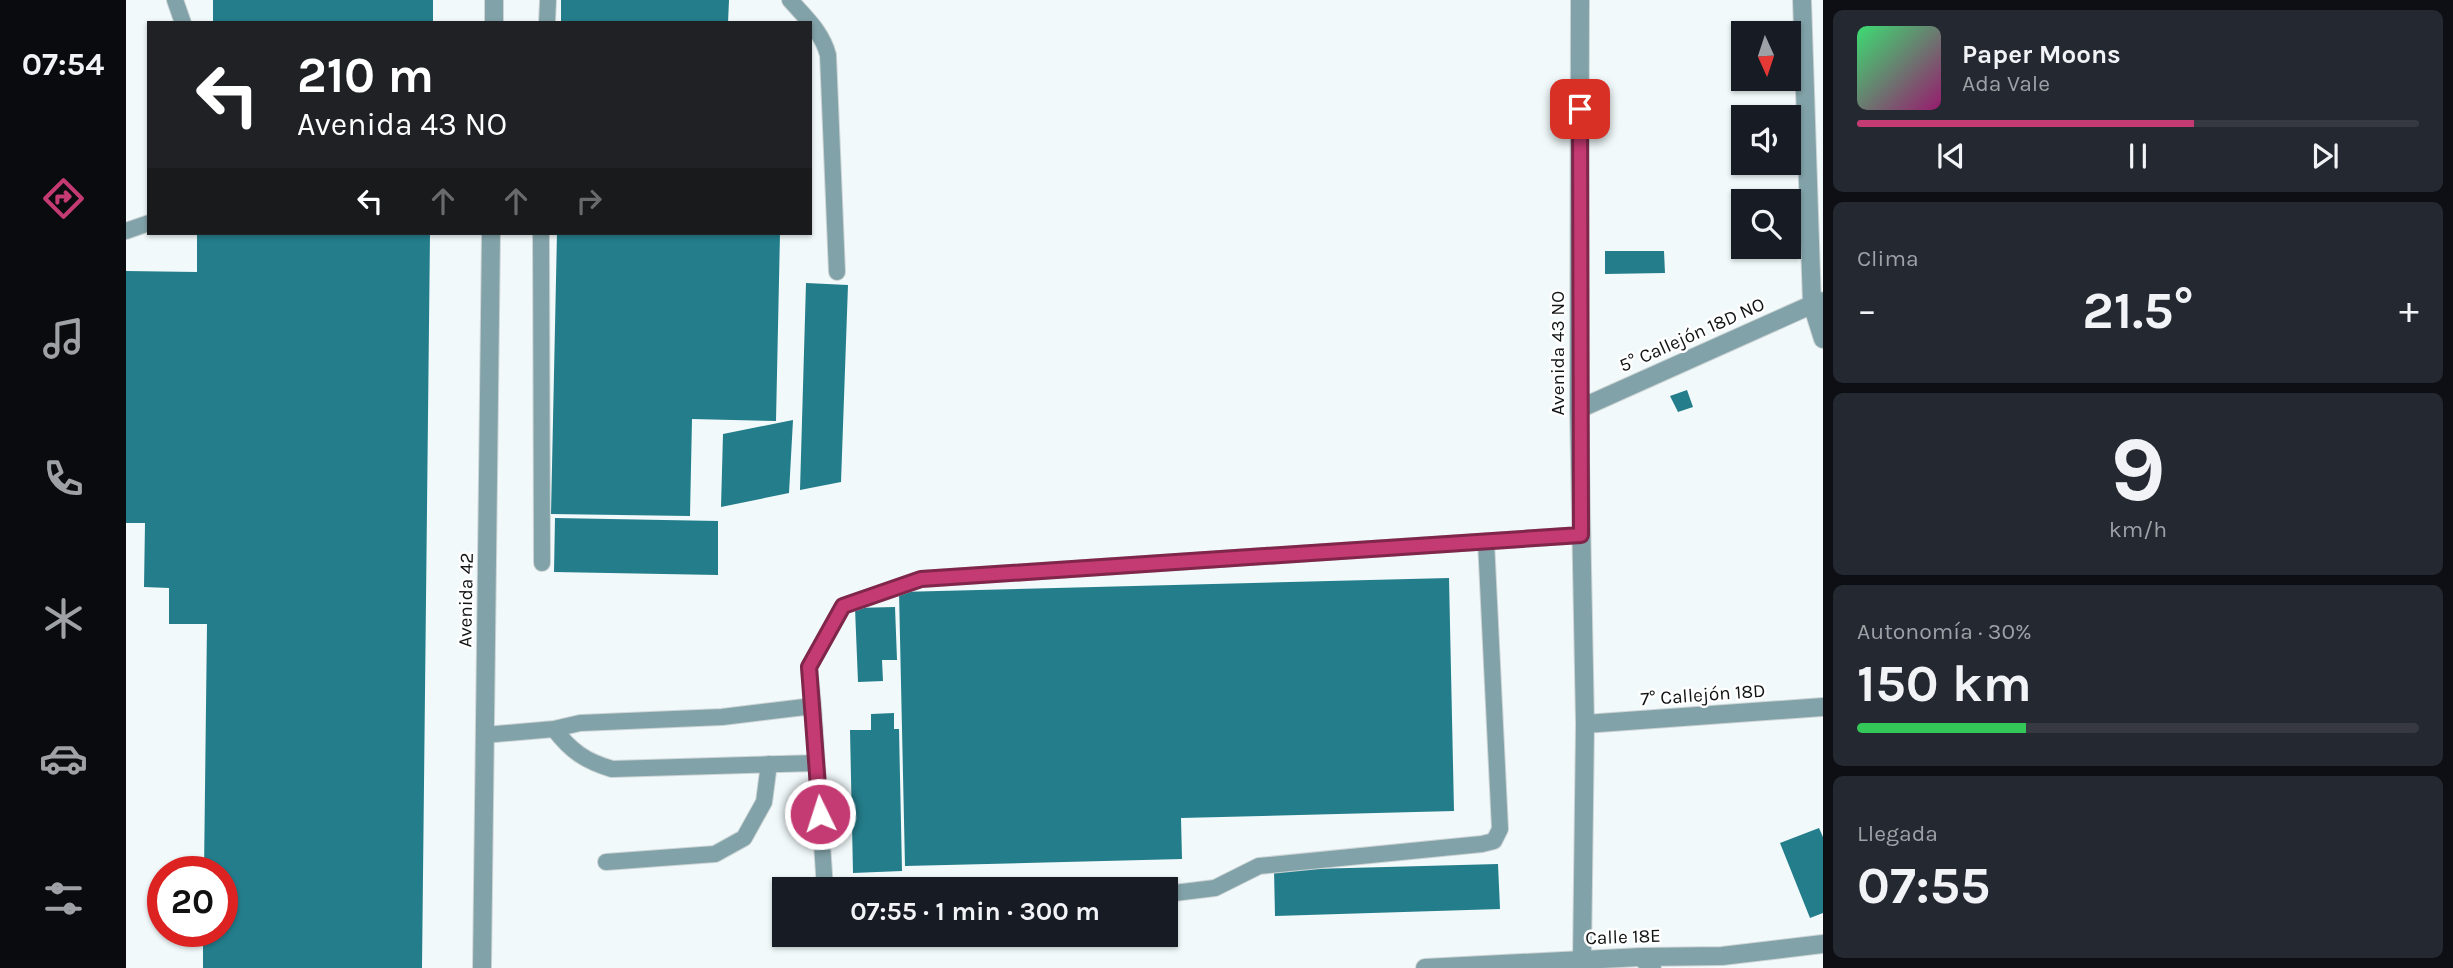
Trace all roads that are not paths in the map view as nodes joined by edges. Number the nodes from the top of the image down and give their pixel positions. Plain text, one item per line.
1 (176, 0) edge
2 (494, 0) edge
3 (548, 0) edge
4 (790, 0) edge
5 (1580, 0) edge
6 (1802, 0) edge
7 (182, 21) edge
8 (494, 21) edge
9 (547, 21) edge
10 (808, 21) edge
11 (812, 25) edge
12 (147, 224) edge
13 (126, 231) edge
14 (491, 235) edge
15 (541, 235) edge
16 (837, 272) dead end
17 (1817, 302) edge
18 (1823, 340) edge
19 (1579, 409) junction
20 (1581, 535) junction
21 (1486, 541) junction
22 (542, 562) dead end
23 (813, 706) junction
24 (1823, 707) edge
25 (1585, 724) junction
26 (554, 729) junction
27 (485, 735) junction
28 (817, 763) junction
29 (769, 764) junction
30 (606, 862) dead end
31 (824, 877) edge
32 (1178, 893) edge
33 (1823, 944) edge
34 (1582, 959) junction
35 (1647, 962) edge
36 (1611, 963) edge
37 (482, 968) edge
38 (1425, 968) edge

1 - 7 lane
2 - 8 street
3 - 9 lane
4 - 10 lane
5 - 19 street, Avenida 43 NO
6 - 17 street
11 - 16 lane
12 - 13 lane
14 - 27 street, Avenida 42
15 - 22 lane
17 - 18 street
17 - 19 street, 5° Callejón 18D NO
19 - 20 street, Avenida 43 NO
20 - 21 lane
20 - 25 street, Avenida 43 NO
21 - 23 lane
21 - 32 lane
23 - 26 lane
23 - 28 lane
24 - 25 street, 7° Callejón 18D
25 - 34 street, Avenida 43 NO
26 - 27 lane
26 - 29 lane
27 - 37 street, Avenida 42
28 - 29 lane
28 - 31 lane
29 - 30 lane
33 - 35 street, Calle 18E
34 - 36 street, Calle 18E
34 - 38 street, Calle 18E
35 - 36 street, Calle 18E

